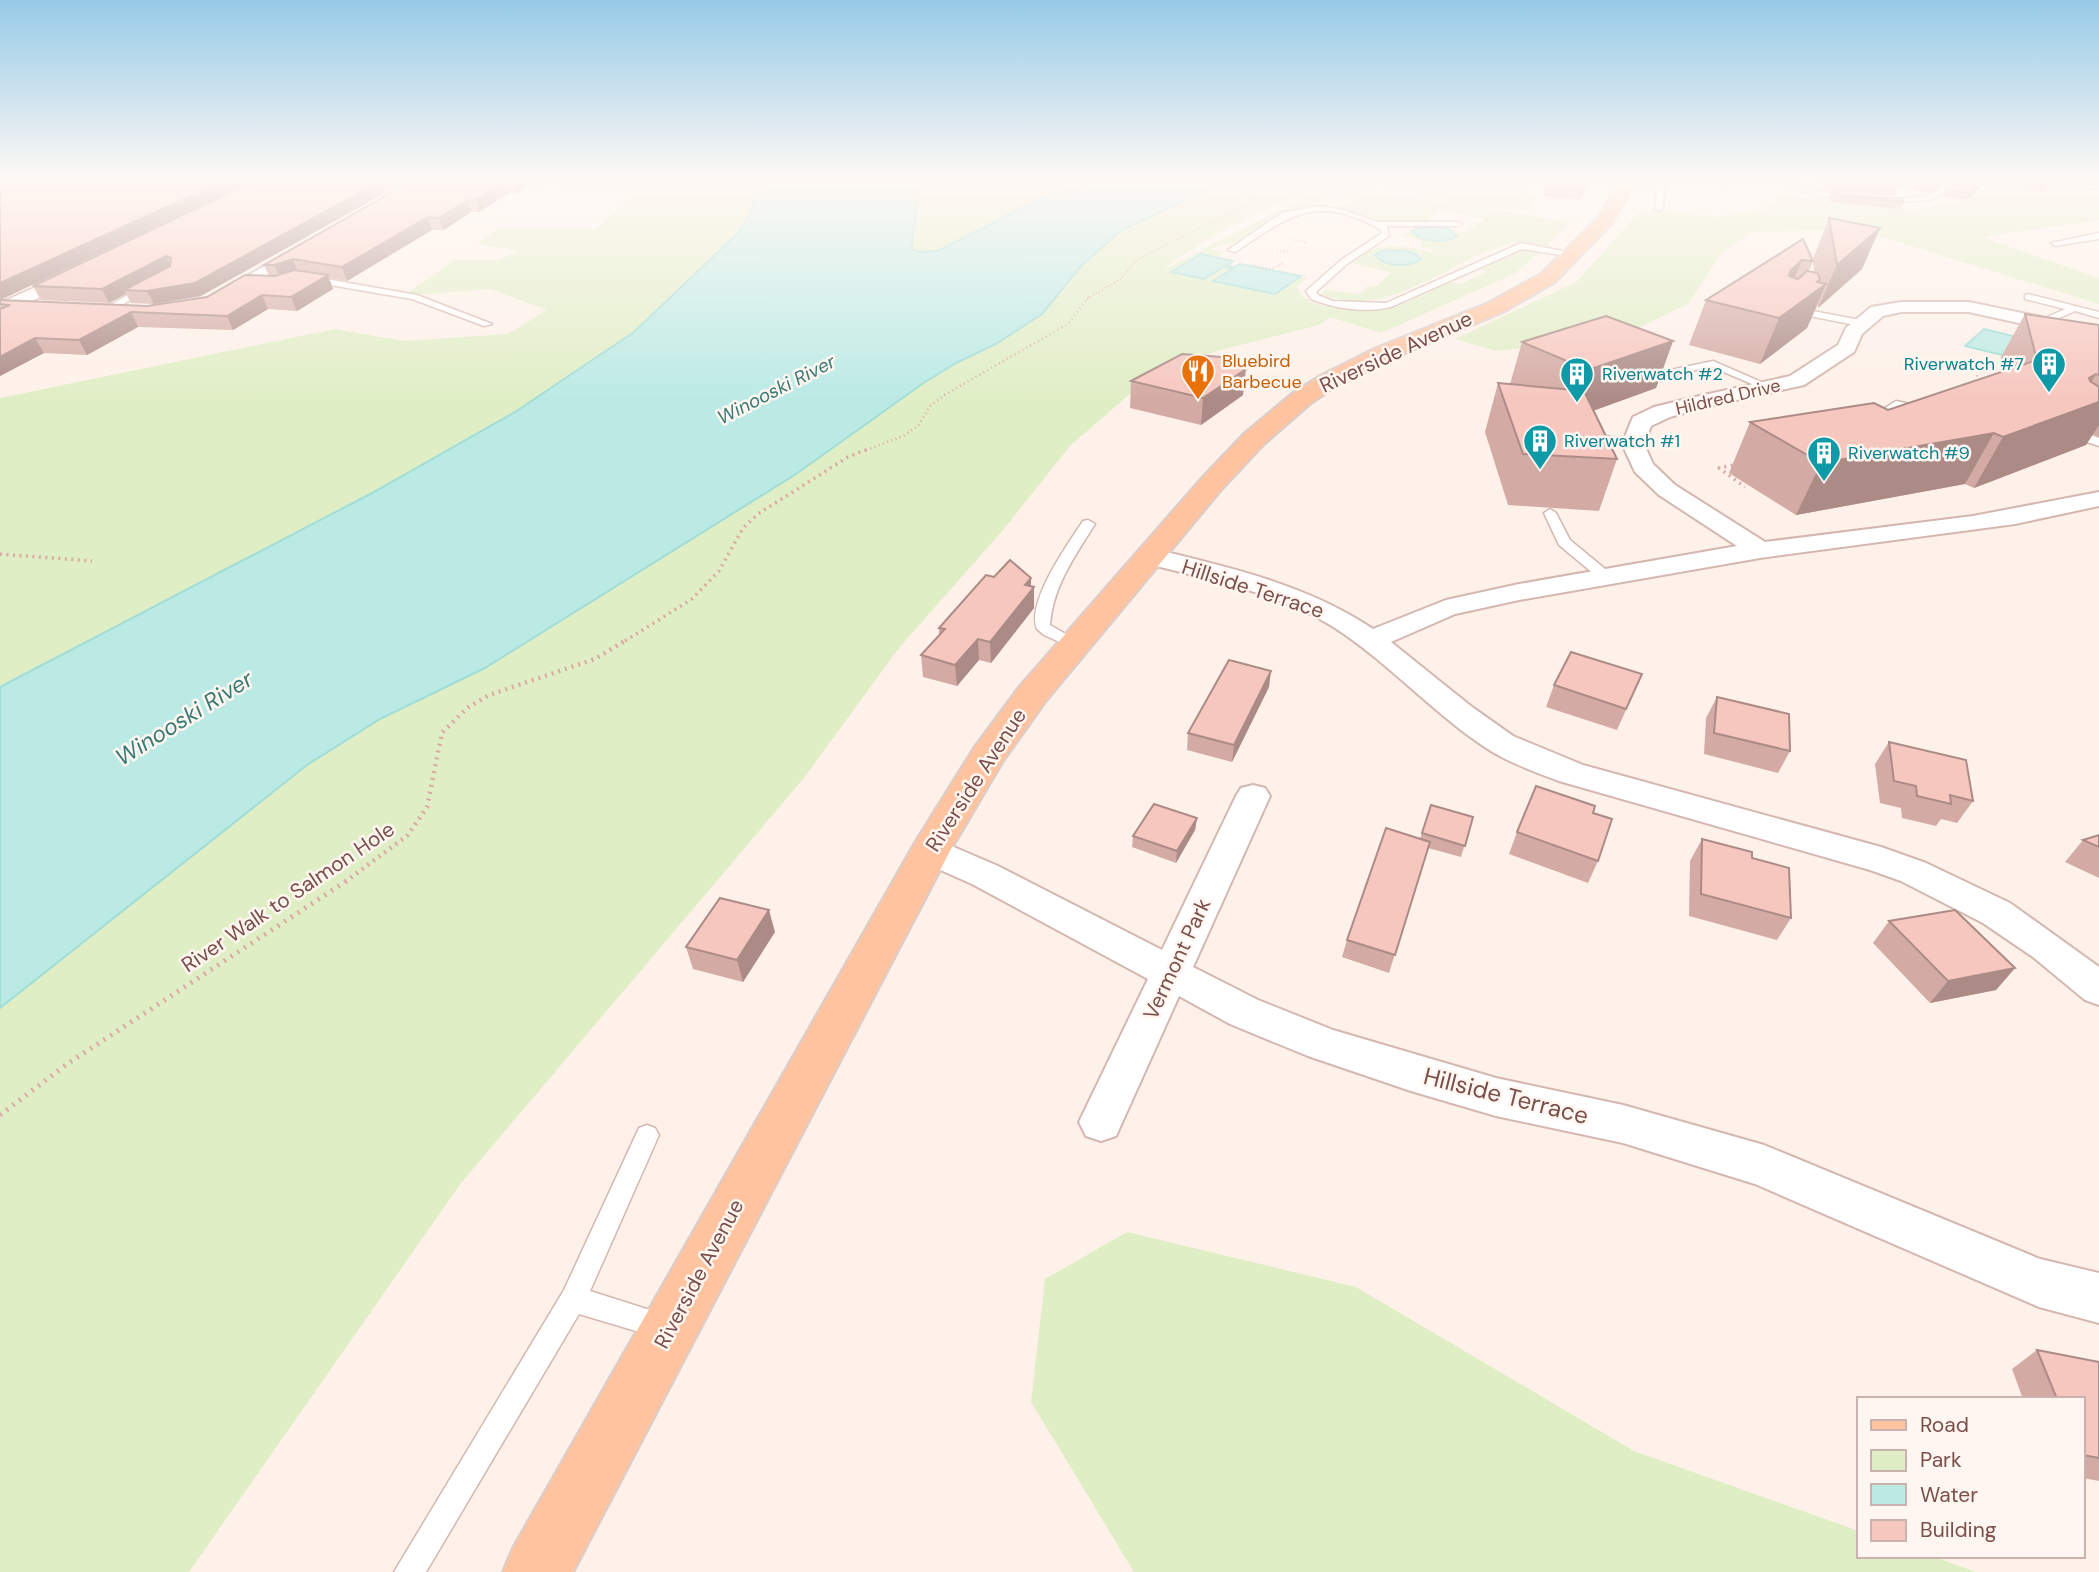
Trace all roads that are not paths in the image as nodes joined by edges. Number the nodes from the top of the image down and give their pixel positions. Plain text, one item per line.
1 (298, 252) edge
2 (1360, 252) edge
3 (1507, 252) edge
4 (1563, 252) edge
5 (1574, 254) joint
6 (93, 267) edge
7 (298, 278) edge
8 (161, 281) edge
9 (243, 283) junction
10 (263, 284) edge
11 (2028, 297) dead end
12 (1793, 298) edge
13 (201, 306) edge
14 (2074, 308) junction
15 (3, 309) edge
16 (51, 309) edge
17 (1786, 309) junction
18 (99, 310) joint
19 (146, 312) edge
20 (2099, 315) edge
21 (1777, 318) edge
22 (1860, 323) junction
23 (2041, 323) junction
24 (487, 324) dead end
25 (2099, 344) edge
26 (1642, 377) edge
27 (1770, 387) junction
28 (1900, 403) edge
29 (1866, 422) edge
30 (2068, 428) edge
31 (1575, 436) edge
32 (2099, 442) edge
33 (1633, 444) junction
34 (2099, 499) edge
35 (1550, 513) dead end
36 (1088, 524) dead end
37 (1760, 550) junction
38 (1150, 556) junction
39 (1605, 576) junction
40 (1369, 641) junction
41 (1073, 643) junction
42 (1254, 796) dead end
43 (930, 851) junction
44 (1171, 973) junction
45 (2099, 989) edge
46 (1101, 1122) dead end
47 (647, 1135) dead end
48 (2099, 1298) edge
49 (573, 1299) junction
50 (669, 1328) junction
51 (409, 1572) edge
52 (537, 1572) edge

1 - 9 street
2 - 3 lane
4 - 5 lane
5 - 38 main road, Riverside Avenue
6 - 15 street
7 - 24 lane
8 - 18 lane
9 - 10 lane
9 - 13 street
11 - 14 lane
12 - 17 lane
14 - 20 lane
14 - 23 lane
15 - 16 street
17 - 21 lane
17 - 22 lane
18 - 19 street
22 - 23 street
22 - 27 street, Hildred Drive
23 - 25 street
26 - 27 lane
27 - 33 street, Hildred Drive
28 - 29 lane
30 - 32 lane
31 - 33 lane
33 - 37 street
34 - 37 street
35 - 39 lane
36 - 41 lane
37 - 39 street
38 - 40 street, Hillside Terrace
38 - 41 main road, Riverside Avenue
39 - 40 street
40 - 45 street, Hillside Terrace
41 - 43 main road, Riverside Avenue
42 - 44 street, Vermont Park
43 - 44 street, Hillside Terrace
43 - 50 main road, Riverside Avenue
44 - 46 street, Vermont Park
44 - 48 street, Hillside Terrace
47 - 49 lane
49 - 50 lane
49 - 51 lane
50 - 52 main road, Riverside Avenue

